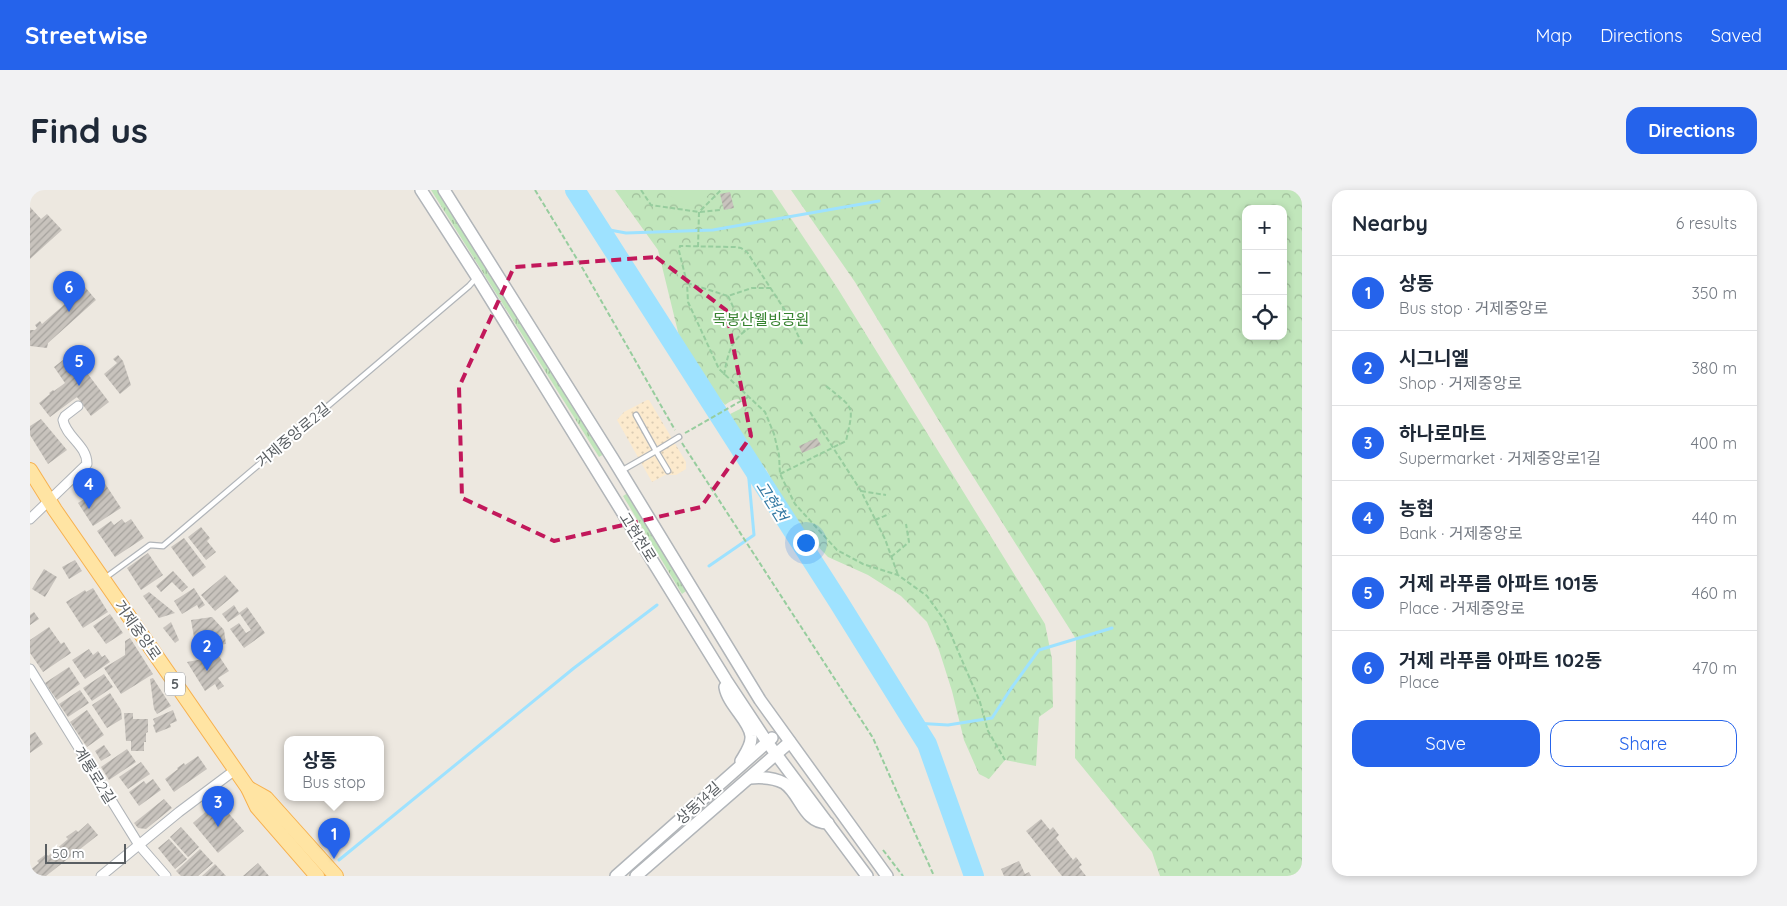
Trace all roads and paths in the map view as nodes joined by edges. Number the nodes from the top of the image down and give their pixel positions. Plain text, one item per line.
1 (421, 190) edge
2 (444, 190) edge
3 (535, 190) edge
4 (641, 190) edge
5 (721, 190) edge
6 (720, 210) dead end
7 (699, 212) junction
8 (698, 247) junction
9 (477, 276) junction
10 (687, 283) junction
11 (771, 288) junction
12 (728, 296) junction
13 (790, 318) junction
14 (745, 332) junction
15 (802, 344) dead end
16 (724, 375) junction
17 (826, 386) dead end
18 (748, 397) junction
19 (78, 406) dead end
20 (810, 412) dead end
21 (636, 415) dead end
22 (679, 437) junction
23 (834, 448) junction
24 (656, 451) junction
25 (30, 470) edge
26 (668, 471) dead end
27 (619, 472) junction
28 (780, 474) junction
29 (861, 491) junction
30 (886, 495) dead end
31 (49, 501) junction
32 (889, 514) dead end
33 (30, 519) edge
34 (875, 520) junction
35 (906, 524) dead end
36 (891, 557) junction
37 (898, 575) junction
38 (103, 579) junction
39 (30, 669) edge
40 (726, 680) junction
41 (780, 730) junction
42 (767, 742) junction
43 (790, 742) junction
44 (777, 754) junction
45 (1004, 760) dead end
46 (740, 766) junction
47 (235, 770) junction
48 (750, 778) junction
49 (248, 788) junction
50 (828, 823) junction
51 (139, 845) junction
52 (880, 845) dead end
53 (102, 876) edge
54 (166, 876) edge
55 (317, 876) edge
56 (336, 876) edge
57 (616, 876) edge
58 (636, 876) edge
59 (867, 876) edge
60 (887, 876) edge
61 (903, 876) edge
62 (934, 876) edge

1 - 9 street, 고현천로
2 - 27 street, 고현천로
3 - 22 path
4 - 7 path
5 - 7 path
6 - 7 path
7 - 8 path
8 - 10 path
8 - 11 path
9 - 38 lane, 거제중앙로2길
9 - 40 street, 고현천로
10 - 12 path
10 - 16 path
11 - 12 path
11 - 13 path
12 - 14 path
13 - 14 path
13 - 15 path
14 - 16 path
16 - 18 path
17 - 23 path
18 - 22 path
18 - 28 path
19 - 31 street
20 - 23 path
21 - 24 lane
22 - 24 lane
22 - 62 path
23 - 28 path
23 - 29 path
24 - 26 lane
24 - 27 lane
25 - 31 main road, 거제중앙로 / 5
27 - 41 street, 고현천로
28 - 37 path
29 - 30 path
29 - 34 path
31 - 33 street
31 - 38 main road, 거제중앙로 / 5
32 - 34 path
34 - 36 path
35 - 36 path
36 - 37 path
37 - 45 path
38 - 47 main road, 거제중앙로 / 5
39 - 51 street, 계룡로2길
40 - 42 street, 고현천로
40 - 46 street
41 - 42 street, 상동14길
41 - 43 street, 고현천로
42 - 44 street, 고현천로
42 - 46 street, 상동14길
43 - 44 street, 상동14길
43 - 60 street, 고현천로
44 - 48 street, 상동14길
44 - 50 street, 고현천로
46 - 57 street, 상동14길
47 - 49 main road, 거제중앙로 / 5
47 - 51 street
48 - 50 street
48 - 58 street, 상동14길
49 - 55 main road, 거제중앙로 / 5
49 - 56 main road, 거제중앙로 / 5
50 - 59 street, 고현천로
51 - 53 street
51 - 54 street, 계룡로2길
52 - 61 path

